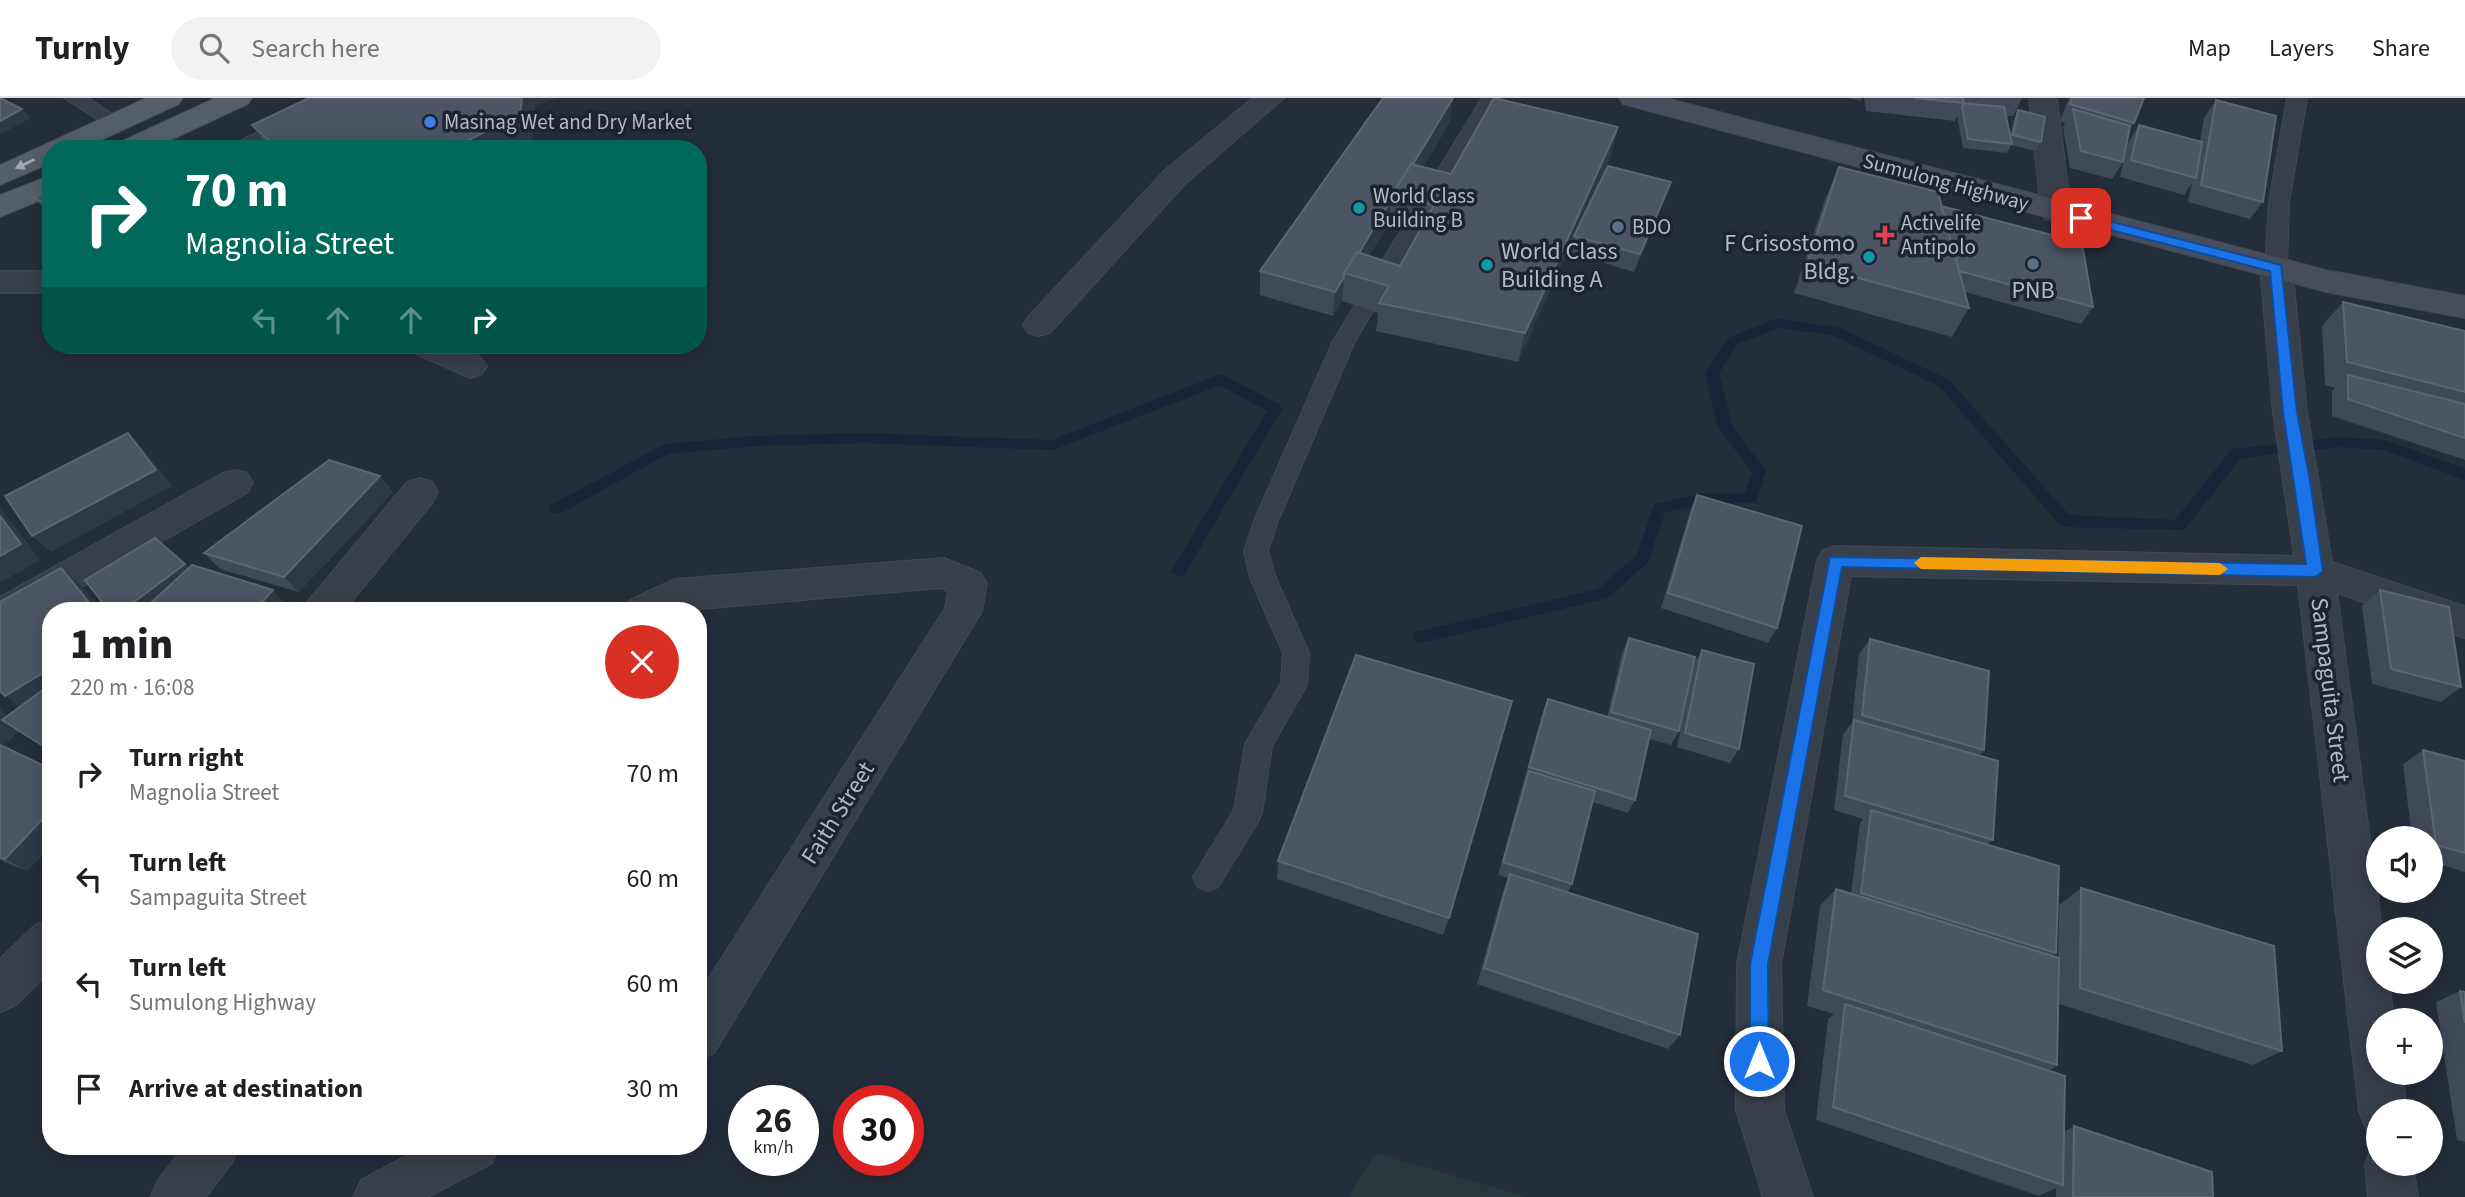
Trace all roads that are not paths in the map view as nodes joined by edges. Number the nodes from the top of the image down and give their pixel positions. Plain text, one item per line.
1 (74, 98) edge
2 (169, 98) edge
3 (238, 98) edge
4 (346, 98) edge
5 (1270, 98) edge
6 (1492, 98) edge
7 (1633, 98) edge
8 (2043, 98) edge
9 (2297, 98) edge
10 (116, 122) junction
11 (77, 140) edge
12 (165, 140) edge
13 (257, 140) edge
14 (42, 156) edge
15 (0, 176) edge
16 (42, 188) edge
17 (0, 207) edge
18 (2056, 212) junction
19 (2276, 268) junction
20 (0, 282) edge
21 (42, 282) edge
22 (2465, 307) edge
23 (1039, 325) dead end
24 (445, 354) edge
25 (470, 366) dead end
26 (235, 483) dead end
27 (420, 492) dead end
28 (2315, 571) junction
29 (329, 602) edge
30 (660, 602) edge
31 (0, 615) edge
32 (2465, 622) edge
33 (1208, 877) dead end
34 (42, 949) edge
35 (0, 990) edge
36 (707, 1023) edge
37 (2381, 1099) edge
38 (208, 1155) edge
39 (458, 1155) edge
40 (2390, 1176) edge
41 (174, 1197) edge
42 (378, 1197) edge
43 (1788, 1197) edge
44 (2393, 1197) edge

1 - 10 lane
2 - 10 main road
3 - 12 main road
4 - 13 lane
5 - 23 street
6 - 33 lane
7 - 18 main road, Sumulong Highway
8 - 18 street
9 - 19 lane
10 - 11 main road
14 -> 15 main road
16 - 17 main road
18 - 19 main road, Sumulong Highway
19 - 22 main road, Sumulong Highway
19 - 28 street, Sampaguita Street
20 - 21 street
24 - 25 street
26 - 31 street
27 - 29 street
28 - 32 street
28 - 37 street, Sampaguita Street
28 - 43 street
30 - 36 street, Faith Street
34 - 35 street
38 - 41 street
39 - 42 street
40 - 44 street

